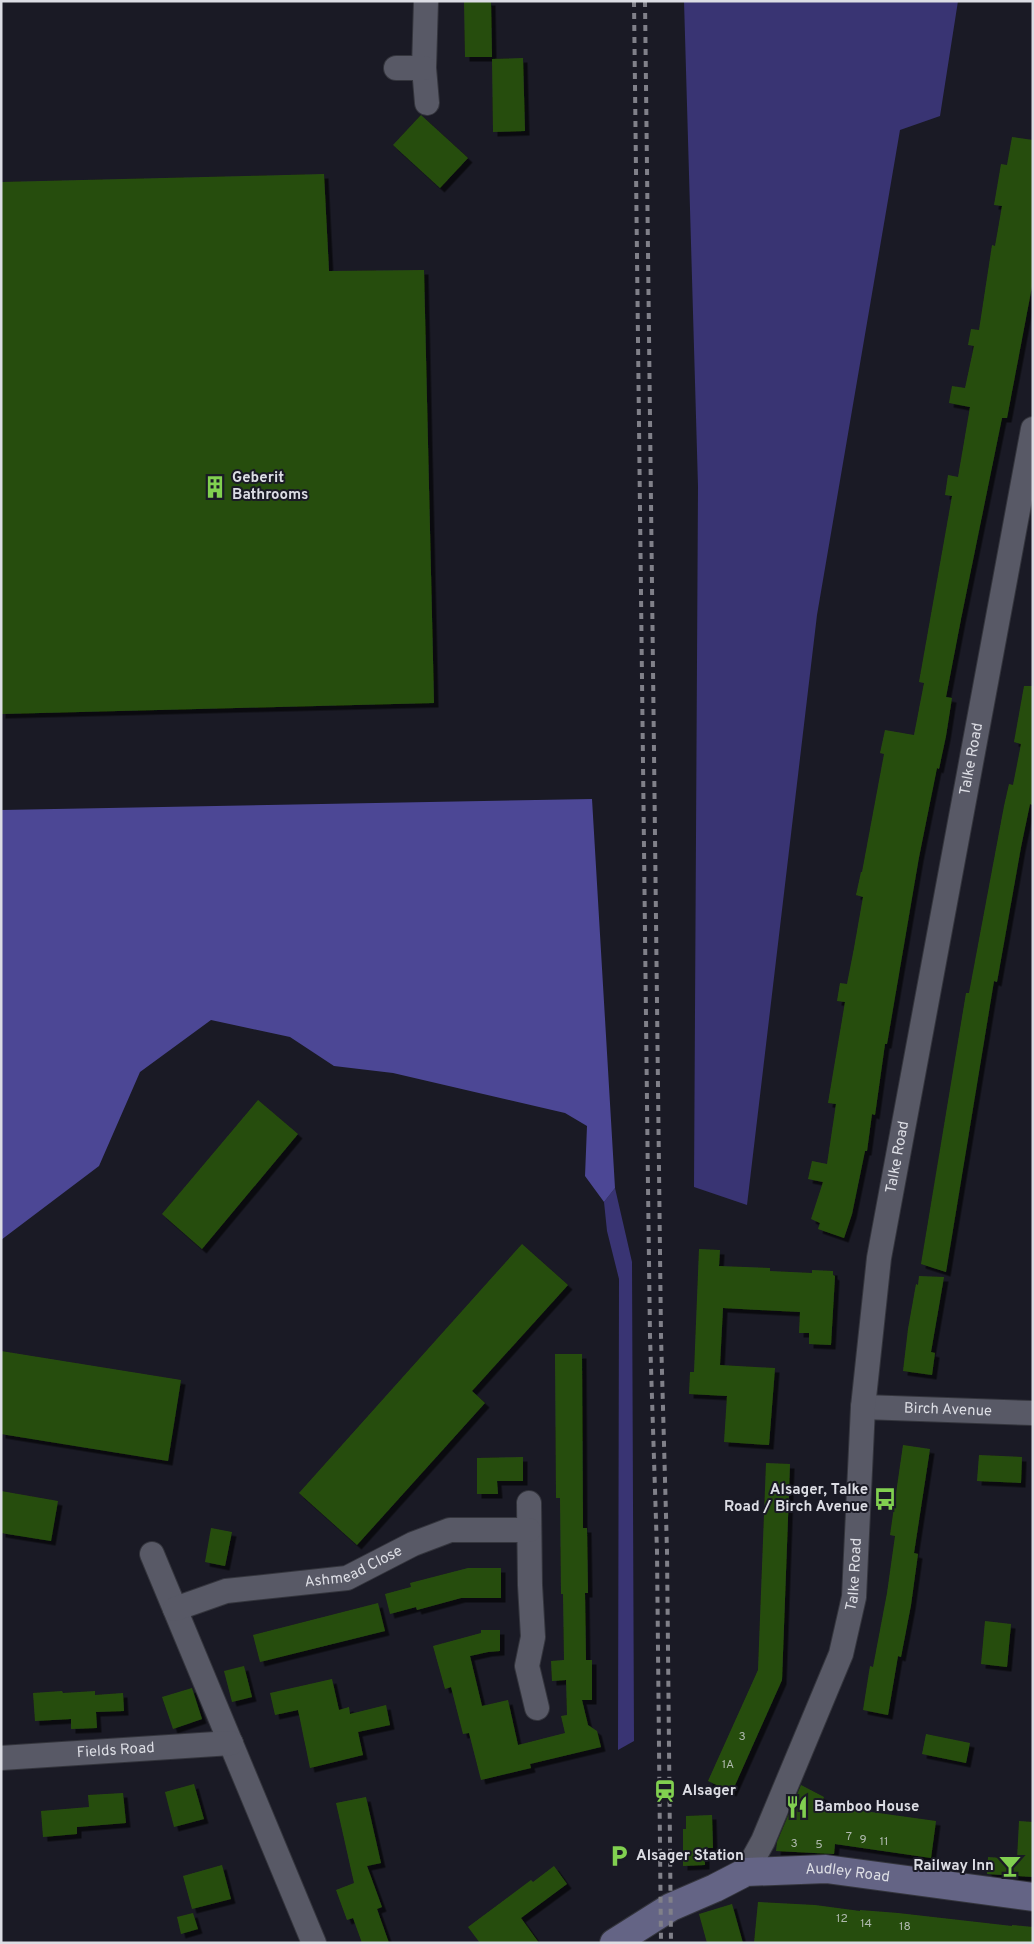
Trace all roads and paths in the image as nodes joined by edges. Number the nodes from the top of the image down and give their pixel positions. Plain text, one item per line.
1 (426, 1) edge
2 (396, 68) dead end
3 (424, 68) junction
4 (427, 104) dead end
5 (1033, 429) edge
6 (863, 1407) junction
7 (1033, 1413) edge
8 (529, 1503) dead end
9 (530, 1530) junction
10 (152, 1554) dead end
11 (175, 1608) junction
12 (537, 1708) dead end
13 (231, 1743) junction
14 (1, 1758) edge
15 (746, 1872) junction
16 (1033, 1897) edge
17 (314, 1943) edge
18 (614, 1943) edge

1 - 3 street
2 - 3 street
3 - 4 street
5 - 6 street, Talke Road
6 - 7 street, Birch Avenue
6 - 15 street, Talke Road
8 - 9 street
9 - 11 street, Ashmead Close
9 - 12 street
10 - 11 street
11 - 13 street
13 - 14 street, Fields Road
13 - 17 street
15 - 16 street, Audley Road
15 - 18 street, Audley Road

